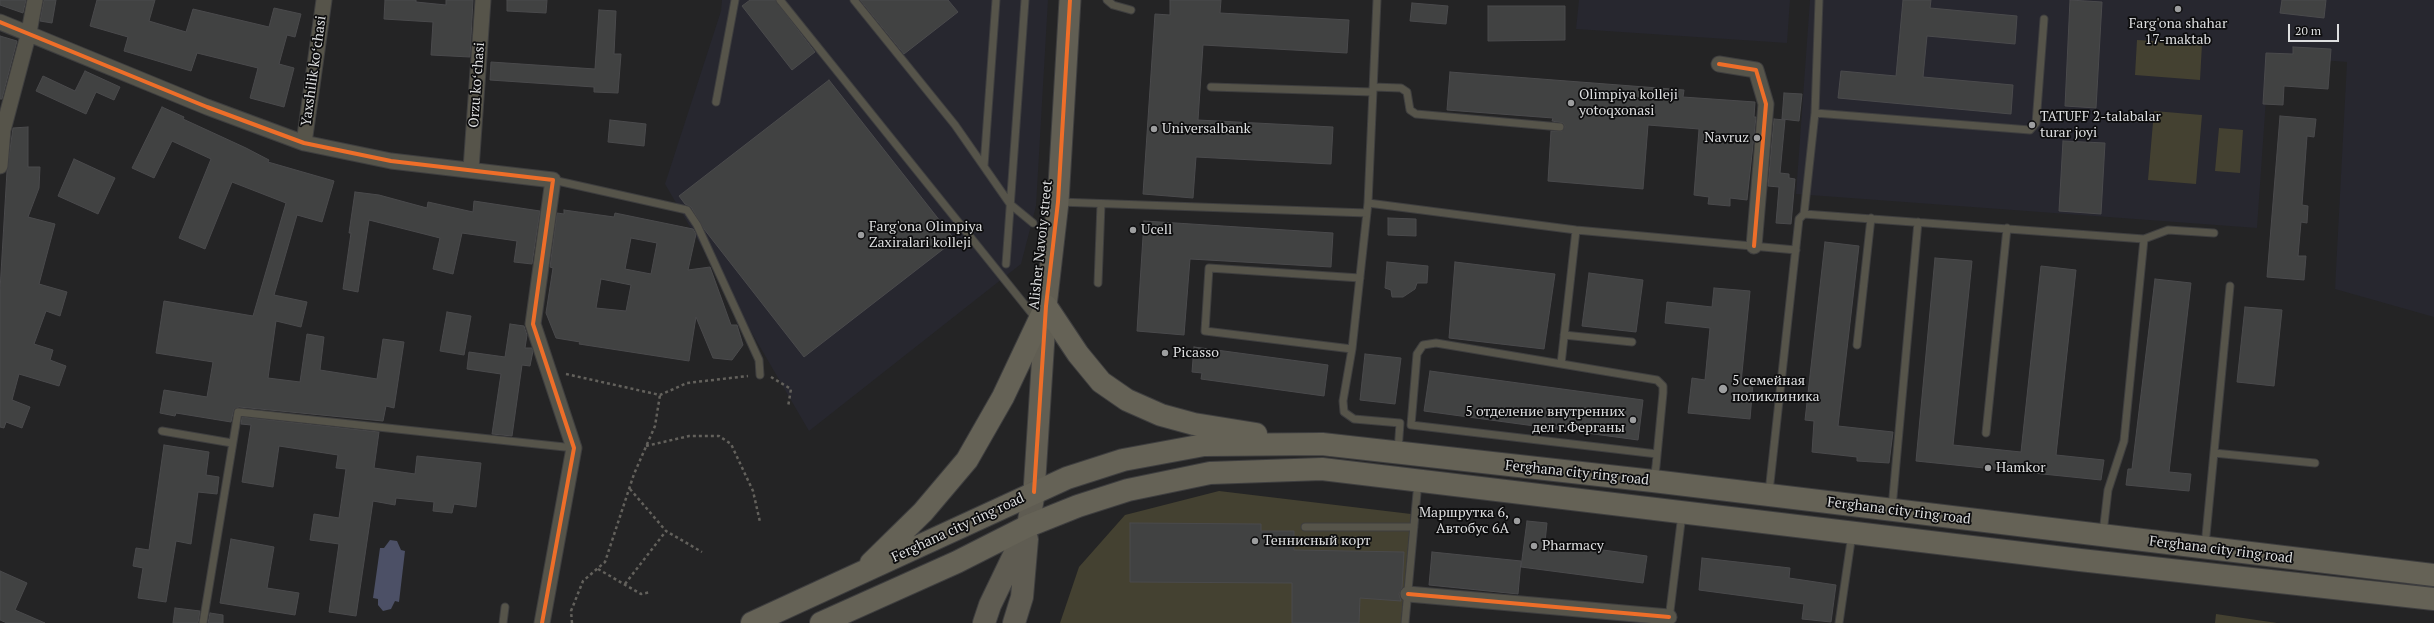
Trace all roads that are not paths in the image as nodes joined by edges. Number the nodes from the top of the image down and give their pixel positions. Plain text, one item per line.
1 (35, 0) edge
2 (324, 0) edge
3 (483, 0) edge
4 (735, 0) edge
5 (780, 0) edge
6 (854, 0) edge
7 (996, 0) edge
8 (1025, 0) edge
9 (1070, 0) edge
10 (1108, 0) edge
11 (1377, 0) edge
12 (1819, 0) edge
13 (1131, 10) dead end
14 (2044, 18) dead end
15 (0, 22) edge
16 (29, 32) junction
17 (1719, 64) dead end
18 (1211, 87) dead end
19 (1373, 89) junction
20 (716, 102) dead end
21 (1815, 113) junction
22 (1560, 127) dead end
23 (304, 142) junction
24 (0, 166) edge
25 (984, 166) junction
26 (471, 169) junction
27 (553, 180) junction
28 (1058, 202) junction
29 (1368, 203) junction
30 (1010, 204) junction
31 (1101, 204) junction
32 (1367, 213) junction
33 (1804, 214) junction
34 (1871, 218) junction
35 (1918, 222) junction
36 (1033, 223) dead end
37 (2007, 228) junction
38 (1576, 230) junction
39 (2214, 233) dead end
40 (2144, 239) junction
41 (1754, 246) junction
42 (1796, 250) junction
43 (1006, 264) dead end
44 (1360, 278) junction
45 (1098, 282) dead end
46 (2230, 286) dead end
47 (1042, 314) junction
48 (1564, 335) junction
49 (1632, 342) dead end
50 (1857, 345) dead end
51 (1352, 349) junction
52 (1561, 364) junction
53 (760, 375) road end
54 (1400, 423) junction
55 (1411, 425) junction
56 (162, 431) dead end
57 (1986, 433) dead end
58 (232, 443) junction
59 (1322, 444) junction
60 (574, 448) junction
61 (1398, 452) junction
62 (2214, 453) junction
63 (1657, 454) junction
64 (2315, 463) dead end
65 (1418, 480) junction
66 (1653, 481) junction
67 (1034, 492) junction
68 (1769, 496) junction
69 (1892, 510) junction
70 (1682, 512) junction
71 (1028, 526) junction
72 (1305, 527) dead end
73 (1414, 527) junction
74 (1852, 532) junction
75 (2103, 535) junction
76 (2204, 548) junction
77 (2434, 575) edge
78 (858, 576) junction
79 (1408, 594) junction
80 (2434, 599) edge
81 (505, 607) dead end
82 (1669, 620) edge
83 (203, 623) edge
84 (503, 623) edge
85 (542, 623) edge
86 (752, 623) edge
87 (821, 623) edge
88 (984, 623) edge
89 (1014, 623) edge
90 (1405, 623) edge
91 (1839, 623) edge

1 - 16 street
2 - 23 street, Yaxshilik koʻchasi
3 - 26 street, Orzu koʻchasi
4 - 20 lane
5 - 47 lane
6 - 25 lane
7 - 25 lane
8 - 30 lane
9 - 28 street, Alisher Navoiy street
10 - 13 lane
11 - 19 lane
12 - 21 lane
14 - 21 lane
15 - 16 street
16 - 23 street
16 - 24 street
17 - 41 street
18 - 19 lane
19 - 22 lane
19 - 29 lane
21 - 33 lane
23 - 26 street
25 - 30 lane
26 - 27 street
27 - 53 lane
27 - 60 street
28 - 31 lane
28 - 47 street, Alisher Navoiy street
29 - 32 lane
29 - 38 lane
30 - 36 lane
30 - 43 lane
31 - 32 lane
31 - 45 lane
32 - 44 lane
33 - 34 lane
33 - 42 lane
34 - 35 lane
34 - 50 lane
35 - 37 lane
35 - 69 lane
37 - 40 lane
37 - 57 lane
38 - 41 lane
38 - 48 lane
39 - 40 lane
40 - 75 lane
41 - 42 lane
42 - 68 lane
44 - 51 lane
44 - 51 lane
46 - 62 lane
47 - 59 highway
47 - 67 street, Alisher Navoiy street
47 - 78 highway
48 - 49 lane
48 - 52 lane
51 - 54 lane
52 - 55 lane
52 - 63 lane
54 - 55 lane
54 - 61 lane
55 - 63 lane
56 - 58 lane
58 - 60 lane
58 - 83 lane
59 - 61 highway, Ferghana city ring road
59 - 67 highway, Ferghana city ring road
60 - 85 street
61 - 66 highway, Ferghana city ring road
62 - 64 lane
62 - 76 lane
63 - 66 lane
65 - 70 highway, Ferghana city ring road
65 - 71 highway, Ferghana city ring road
65 - 73 lane
66 - 68 highway, Ferghana city ring road
67 - 71 main road, Alisher Navoiy street
67 - 78 highway, Ferghana city ring road
68 - 69 highway, Ferghana city ring road
69 - 75 highway, Ferghana city ring road
70 - 74 highway, Ferghana city ring road
70 - 82 lane
71 - 87 highway, Ferghana city ring road
71 - 88 main road
71 - 89 main road
72 - 73 lane
73 - 79 lane
74 - 80 highway, Ferghana city ring road
74 - 91 lane
75 - 76 highway, Ferghana city ring road
76 - 77 highway, Ferghana city ring road
78 - 86 highway, Ferghana city ring road
79 - 82 street
79 - 90 lane
81 - 84 lane

